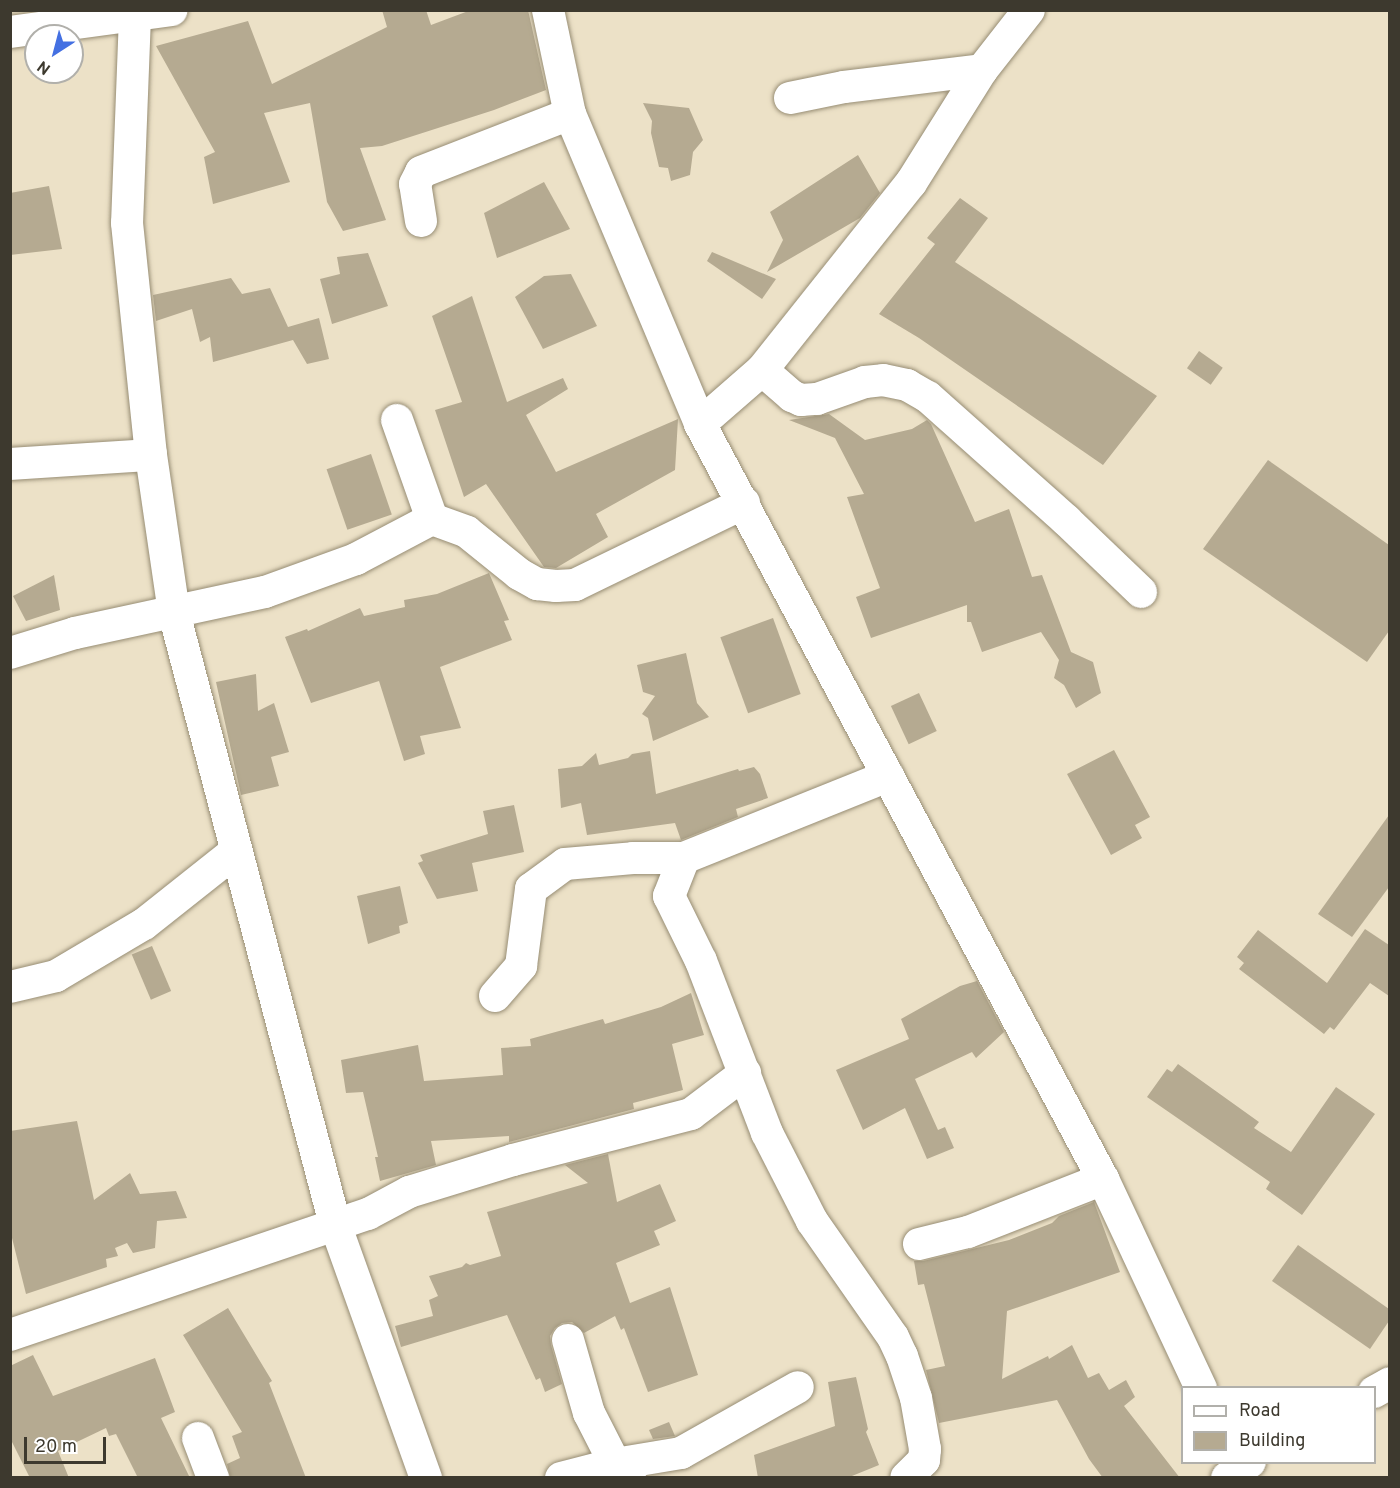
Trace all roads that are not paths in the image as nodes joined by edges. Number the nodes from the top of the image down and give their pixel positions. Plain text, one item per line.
1 (172, 10) edge
2 (548, 10) edge
3 (1029, 10) edge
4 (103, 15) edge
5 (135, 16) junction
6 (10, 32) edge
7 (982, 70) junction
8 (790, 98) dead end
9 (570, 114) junction
10 (421, 221) dead end
11 (762, 370) junction
12 (397, 420) dead end
13 (700, 424) junction
14 (151, 455) junction
15 (10, 464) edge
16 (744, 503) junction
17 (432, 519) junction
18 (1142, 592) dead end
19 (174, 613) junction
20 (10, 653) edge
21 (888, 776) junction
22 (236, 851) junction
23 (684, 858) junction
24 (10, 987) edge
25 (495, 996) dead end
26 (745, 1072) junction
27 (1103, 1179) junction
28 (335, 1224) junction
29 (919, 1244) dead end
30 (10, 1335) edge
31 (568, 1340) dead end
32 (1389, 1383) edge
33 (1200, 1386) edge
34 (798, 1387) dead end
35 (1376, 1391) edge
36 (198, 1438) dead end
37 (615, 1464) junction
38 (213, 1478) edge
39 (426, 1478) edge
40 (561, 1478) edge
41 (655, 1478) edge
42 (906, 1478) edge

1 - 5 street
2 - 9 street
3 - 7 street
4 - 5 street
4 - 6 street
5 - 14 street
7 - 8 street
7 - 11 street
9 - 10 street
9 - 13 street
11 - 13 street
11 - 18 street
12 - 17 street
13 - 16 street
14 - 15 street
14 - 19 street
16 - 17 street
16 - 21 street
17 - 19 street
19 - 20 street
19 - 22 street
21 - 23 street
21 - 27 street
22 - 24 street
22 - 28 street
23 - 25 street
23 - 26 street
26 - 28 street
26 - 42 street
27 - 29 street
27 - 33 street
28 - 30 street
28 - 39 street
31 - 37 street
32 - 35 street
34 - 37 street
36 - 38 street
37 - 40 street
37 - 41 street

